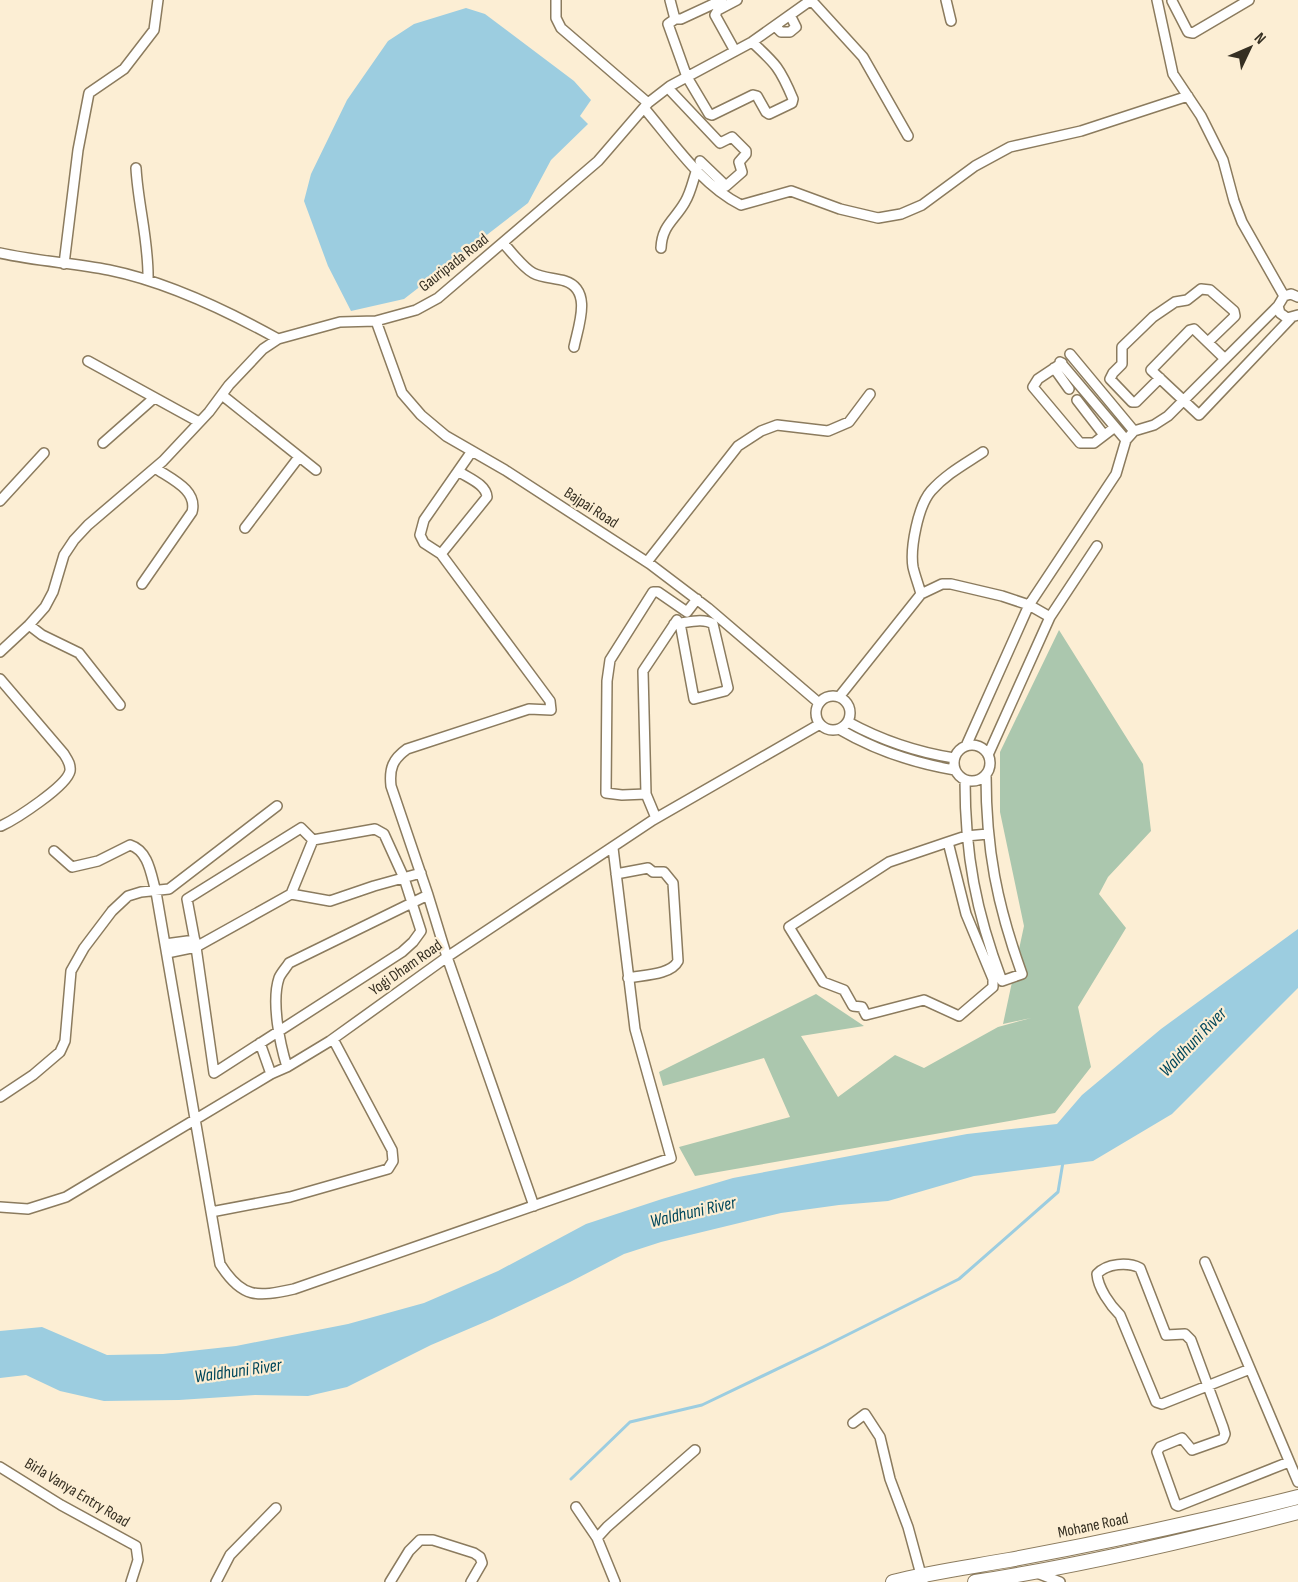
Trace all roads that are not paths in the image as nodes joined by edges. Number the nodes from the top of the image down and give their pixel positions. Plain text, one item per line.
1 (158, 0) edge
2 (556, 0) edge
3 (670, 0) edge
4 (723, 0) edge
5 (737, 0) edge
6 (946, 0) edge
7 (1249, 0) edge
8 (808, 1) edge
9 (1173, 1) edge
10 (1158, 4) edge
11 (790, 15) junction
12 (675, 19) junction
13 (951, 21) dead end
14 (775, 26) junction
15 (752, 42) junction
16 (735, 51) junction
17 (687, 77) junction
18 (668, 88) junction
19 (1188, 96) junction
20 (646, 105) junction
21 (908, 136) dead end
22 (698, 165) junction
23 (136, 168) dead end
24 (503, 243) junction
25 (661, 248) dead end
26 (0, 253) edge
27 (64, 264) junction
28 (148, 280) junction
29 (1298, 286) edge
30 (1291, 295) edge
31 (1278, 306) junction
32 (1294, 317) edge
33 (376, 321) junction
34 (279, 339) junction
35 (1208, 342) junction
36 (574, 347) dead end
37 (1070, 354) dead end
38 (1225, 359) junction
39 (88, 361) dead end
40 (1059, 364) junction
41 (1160, 378) junction
42 (1069, 389) dead end
43 (870, 394) dead end
44 (222, 395) junction
45 (1104, 395) junction
46 (154, 398) junction
47 (1077, 400) dead end
48 (1183, 400) junction
49 (1094, 402) junction
50 (199, 422) junction
51 (1114, 427) junction
52 (1134, 430) junction
53 (1104, 435) junction
54 (1125, 440) junction
55 (103, 443) dead end
56 (472, 451) junction
57 (983, 452) dead end
58 (44, 453) dead end
59 (299, 457) junction
60 (155, 468) junction
61 (316, 470) dead end
62 (458, 471) junction
63 (0, 501) edge
64 (245, 528) dead end
65 (1097, 546) dead end
66 (441, 554) junction
67 (647, 562) junction
68 (142, 584) dead end
69 (921, 594) junction
70 (697, 599) junction
71 (1029, 605) junction
72 (683, 610) junction
73 (1050, 617) junction
74 (677, 624) junction
75 (29, 625) junction
76 (0, 652) edge
77 (0, 679) edge
78 (839, 697) junction
79 (819, 703) junction
80 (120, 705) dead end
81 (848, 722) junction
82 (820, 724) junction
83 (839, 729) junction
84 (966, 746) junction
85 (988, 755) junction
86 (954, 758) junction
87 (955, 770) junction
88 (986, 775) junction
89 (965, 780) junction
90 (646, 794) junction
91 (277, 806) dead end
92 (656, 818) junction
93 (0, 825) edge
94 (988, 834) junction
95 (966, 837) junction
96 (313, 840) junction
97 (948, 842) junction
98 (613, 848) junction
99 (54, 851) dead end
100 (421, 873) junction
101 (616, 874) junction
102 (404, 878) junction
103 (156, 892) junction
104 (291, 894) junction
105 (428, 894) junction
106 (412, 902) junction
107 (196, 944) junction
108 (166, 949) junction
109 (447, 957) junction
110 (628, 978) junction
111 (278, 1032) junction
112 (333, 1039) junction
113 (260, 1043) junction
114 (287, 1067) junction
115 (272, 1074) junction
116 (0, 1097) edge
117 (195, 1120) junction
118 (534, 1206) junction
119 (0, 1207) edge
120 (211, 1212) junction
121 (1204, 1262) dead end
122 (1250, 1369) junction
123 (1209, 1387) junction
124 (853, 1423) dead end
125 (695, 1450) dead end
126 (1289, 1462) junction
127 (0, 1467) edge
128 (1298, 1482) edge
129 (1298, 1497) edge
130 (576, 1507) dead end
131 (276, 1508) dead end
132 (1298, 1512) edge
133 (597, 1538) junction
134 (1111, 1539) junction
135 (1115, 1556) junction
136 (1036, 1572) junction
137 (922, 1578) edge
138 (131, 1582) edge
139 (216, 1582) edge
140 (390, 1582) edge
141 (471, 1582) edge
142 (615, 1582) edge
143 (893, 1582) edge
144 (975, 1582) edge
145 (1060, 1582) edge

1 - 27 street
2 - 20 street
3 - 12 street
4 - 12 street
5 - 16 street
6 - 13 street
7 - 9 street
8 - 11 street, Gauripada Road
8 - 21 street
9 - 10 street
10 - 19 street
11 - 14 street, Gauripada Road
11 - 14 street
12 - 17 street
14 - 15 street, Gauripada Road
15 - 16 street, Gauripada Road
15 - 17 street
16 - 17 street, Gauripada Road
17 - 18 street, Gauripada Road
18 - 20 street, Gauripada Road
18 - 22 street
19 - 22 street
19 - 30 street
20 - 22 street
20 - 24 street, Gauripada Road
22 - 25 street
23 - 28 street
24 - 33 street, Gauripada Road
24 - 36 street
26 - 27 street
27 - 28 street
28 - 34 street
29 - 30 street
30 - 31 street
31 - 32 street
31 - 38 street
32 - 48 street
33 - 34 street, Gauripada Road
33 - 56 street, Bajpai Road
34 - 44 street, Gauripada Road
35 - 38 street
35 - 41 street
35 - 41 street
37 - 45 street
38 - 48 street
39 - 46 street
40 - 42 street
40 - 49 street
40 - 53 street
41 - 48 street
43 - 67 street
44 - 50 street, Gauripada Road
44 - 59 street
45 - 49 street
45 - 52 street
46 - 50 street
46 - 55 street
47 - 53 street
48 - 52 street
49 - 51 street
50 - 60 street, Gauripada Road
51 - 53 street
51 - 54 street
52 - 54 street
54 - 71 street
56 - 62 street
56 - 67 street, Bajpai Road
57 - 69 street
58 - 63 street
59 - 61 street
59 - 64 street
60 - 68 street
60 - 75 street, Gauripada Road
62 - 66 street
62 - 66 street
65 - 73 street
66 - 100 street
67 - 70 street, Bajpai Road
69 - 71 street
69 - 78 street
70 - 72 street
70 - 79 street, Bajpai Road
71 - 73 street
71 - 84 street
72 - 74 street
72 - 90 street
73 - 85 street
74 - 74 street
74 - 90 street
75 - 76 street, Gauripada Road
75 - 80 street
77 - 93 street
78 - 79 street
78 - 81 street
79 - 82 street
81 - 83 street
81 - 86 street
82 - 83 street
82 - 92 street, Yogi Dham Road
83 - 87 street
84 - 85 street
84 - 86 street
85 - 88 street
86 - 87 street
87 - 89 street
88 - 89 street
88 - 94 street
89 - 95 street
90 - 92 street
91 - 103 street
92 - 98 street, Yogi Dham Road
94 - 95 street
94 - 95 street
95 - 97 street
96 - 102 street
96 - 104 street
96 - 107 street
97 - 97 street
98 - 101 street
98 - 109 street, Yogi Dham Road
99 - 103 street
100 - 102 street
100 - 105 street
101 - 110 street
101 - 110 street
102 - 104 street
102 - 106 street
103 - 108 street
103 - 116 street
104 - 107 street
105 - 106 street
105 - 109 street
106 - 111 street
106 - 111 street
107 - 108 street
107 - 113 street
108 - 117 street
109 - 112 street, Yogi Dham Road
109 - 118 street
110 - 118 street
111 - 113 street
111 - 114 street
112 - 114 street, Yogi Dham Road
112 - 120 street
113 - 115 street
114 - 115 street, Yogi Dham Road
115 - 117 street, Yogi Dham Road
117 - 119 street, Yogi Dham Road
117 - 120 street
118 - 120 street
121 - 122 street
122 - 123 street
122 - 126 street
123 - 123 street
123 - 126 street
124 - 137 street
125 - 133 street
126 - 128 street
127 - 138 street, Birla Vanya Entry Road
129 - 134 main road, Mohane Road
130 - 133 street
131 - 139 street
132 - 135 main road, Mohane Road
133 - 142 street
134 - 135 main road
134 - 137 main road, Mohane Road
135 - 136 main road, Mohane Road
136 - 144 main road, Mohane Road
136 - 145 street
137 - 143 main road, Mohane Road
140 - 141 street

